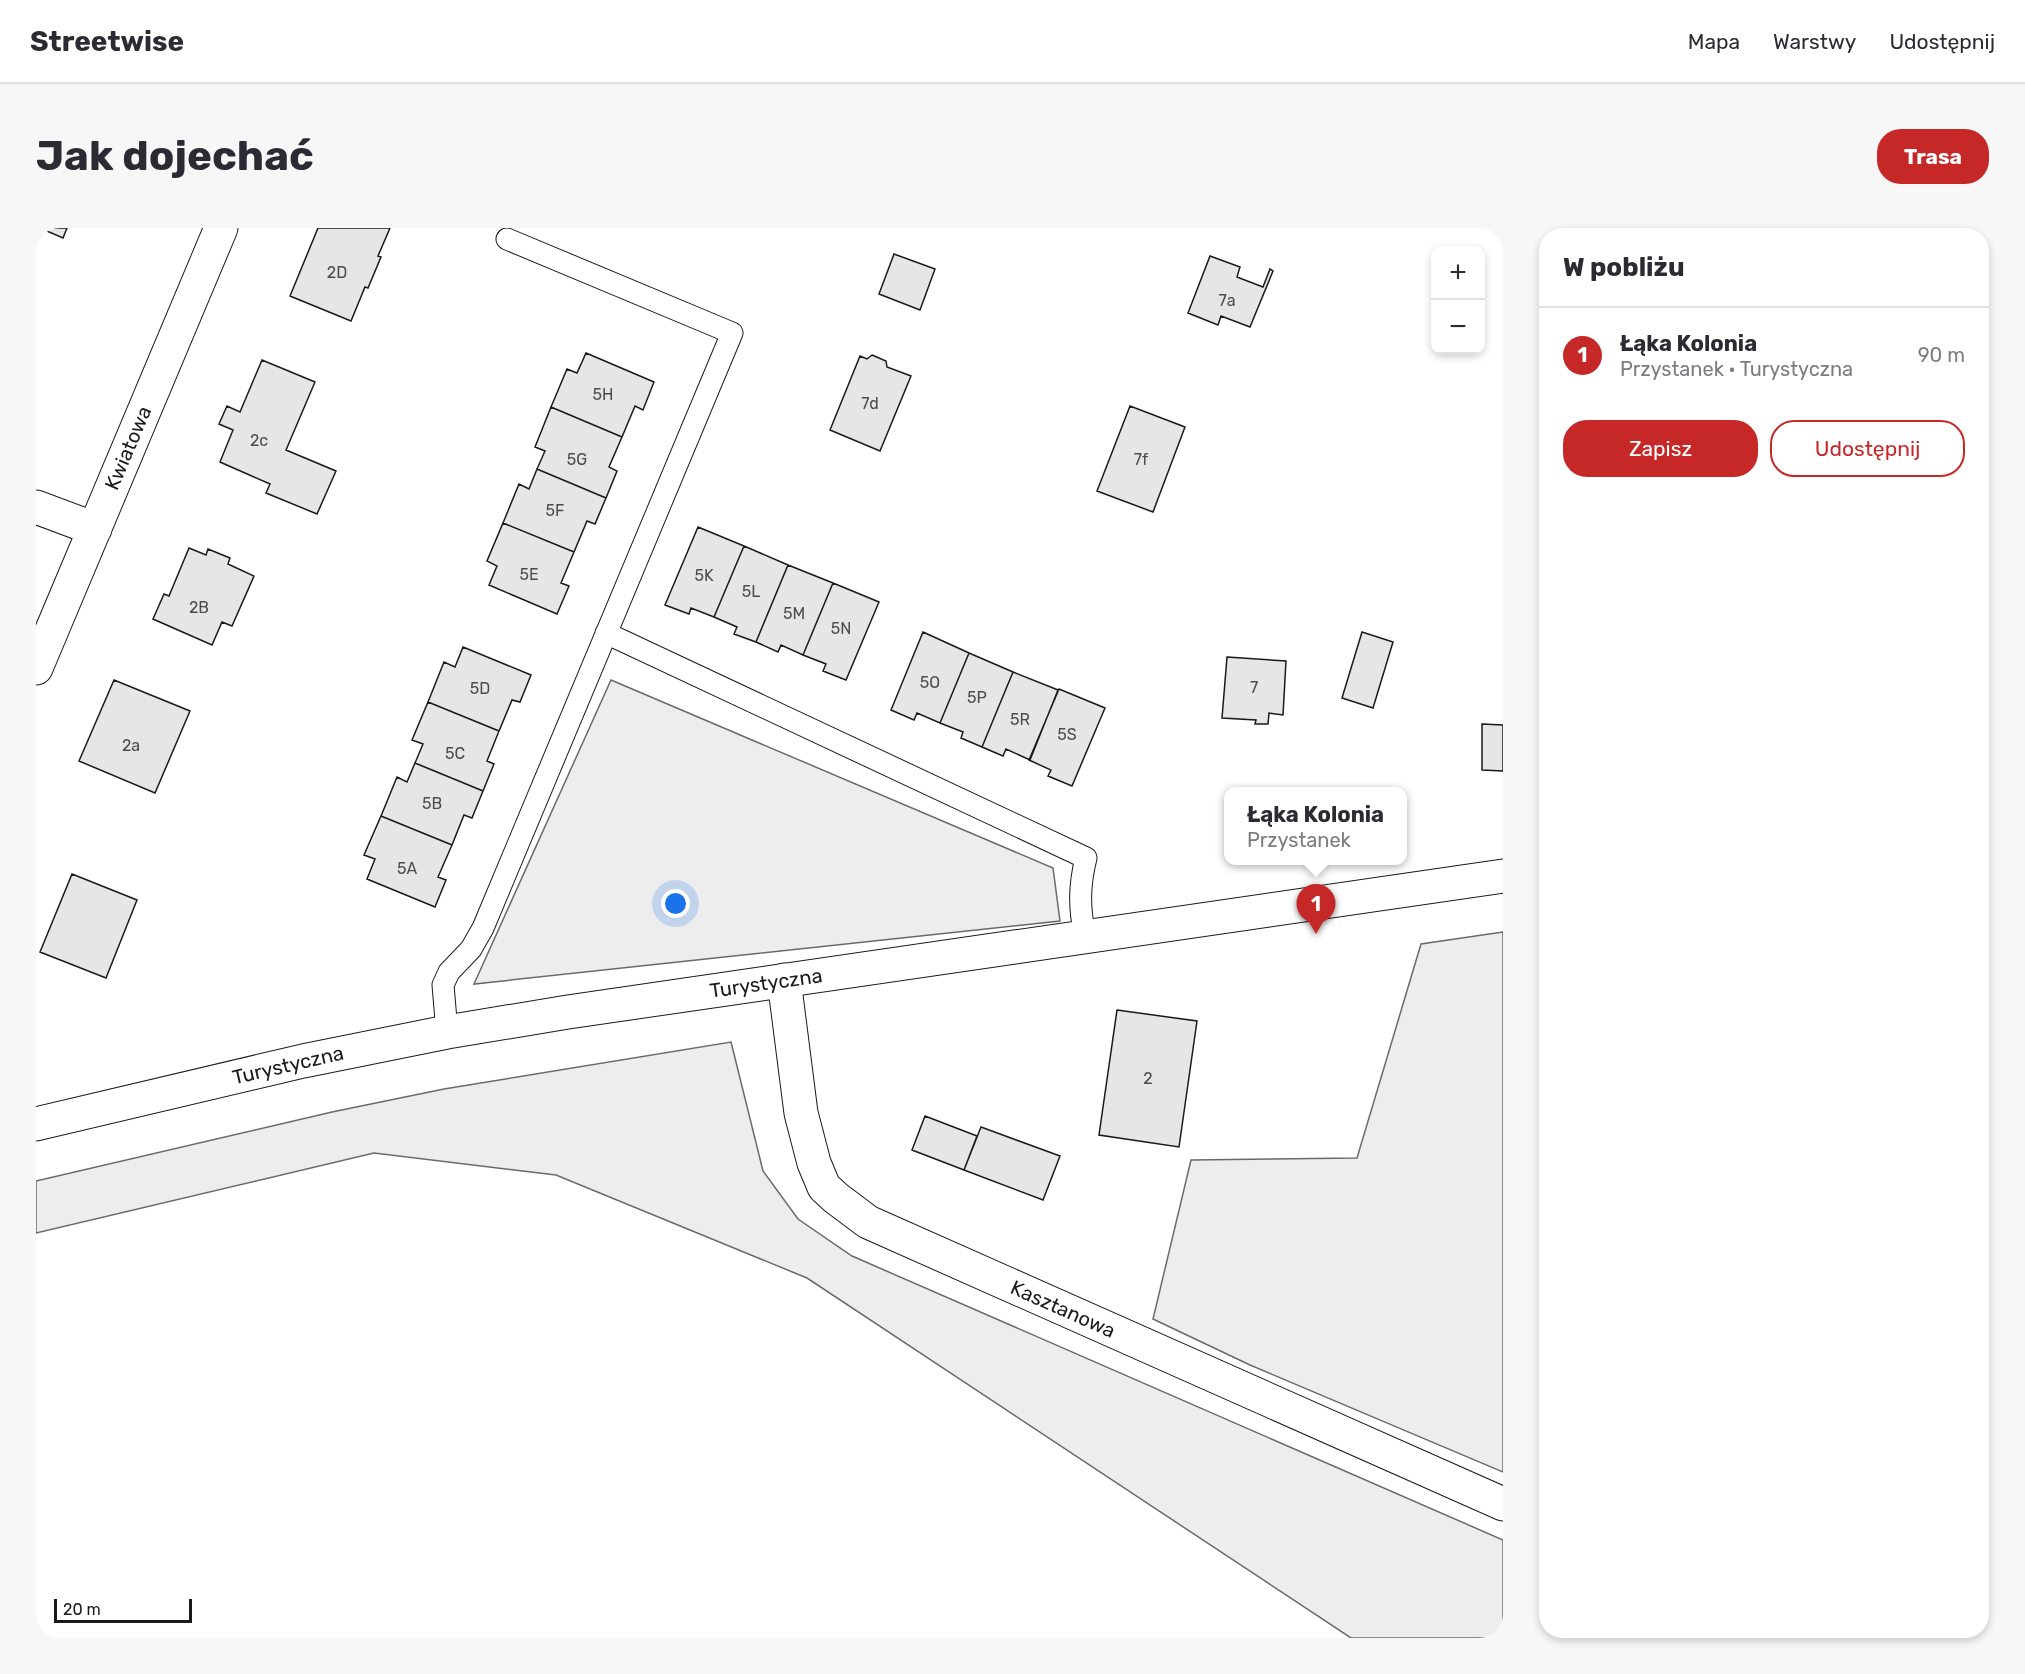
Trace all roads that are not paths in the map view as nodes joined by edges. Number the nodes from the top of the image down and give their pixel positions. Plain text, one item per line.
1 (221, 228) edge
2 (507, 239) dead end
3 (36, 507) edge
4 (94, 529) junction
5 (606, 633) junction
6 (36, 668) edge
7 (1503, 876) edge
8 (1085, 936) junction
9 (784, 980) junction
10 (447, 1032) junction
11 (36, 1124) edge
12 (1503, 1504) edge

1 - 4 street, Kwiatowa
2 - 5 lane
3 - 4 street
4 - 6 street, Kwiatowa
5 - 8 lane
5 - 10 lane
7 - 8 street, Turystyczna
8 - 9 street, Turystyczna
9 - 10 street, Turystyczna
9 - 12 street, Kasztanowa
10 - 11 street, Turystyczna

